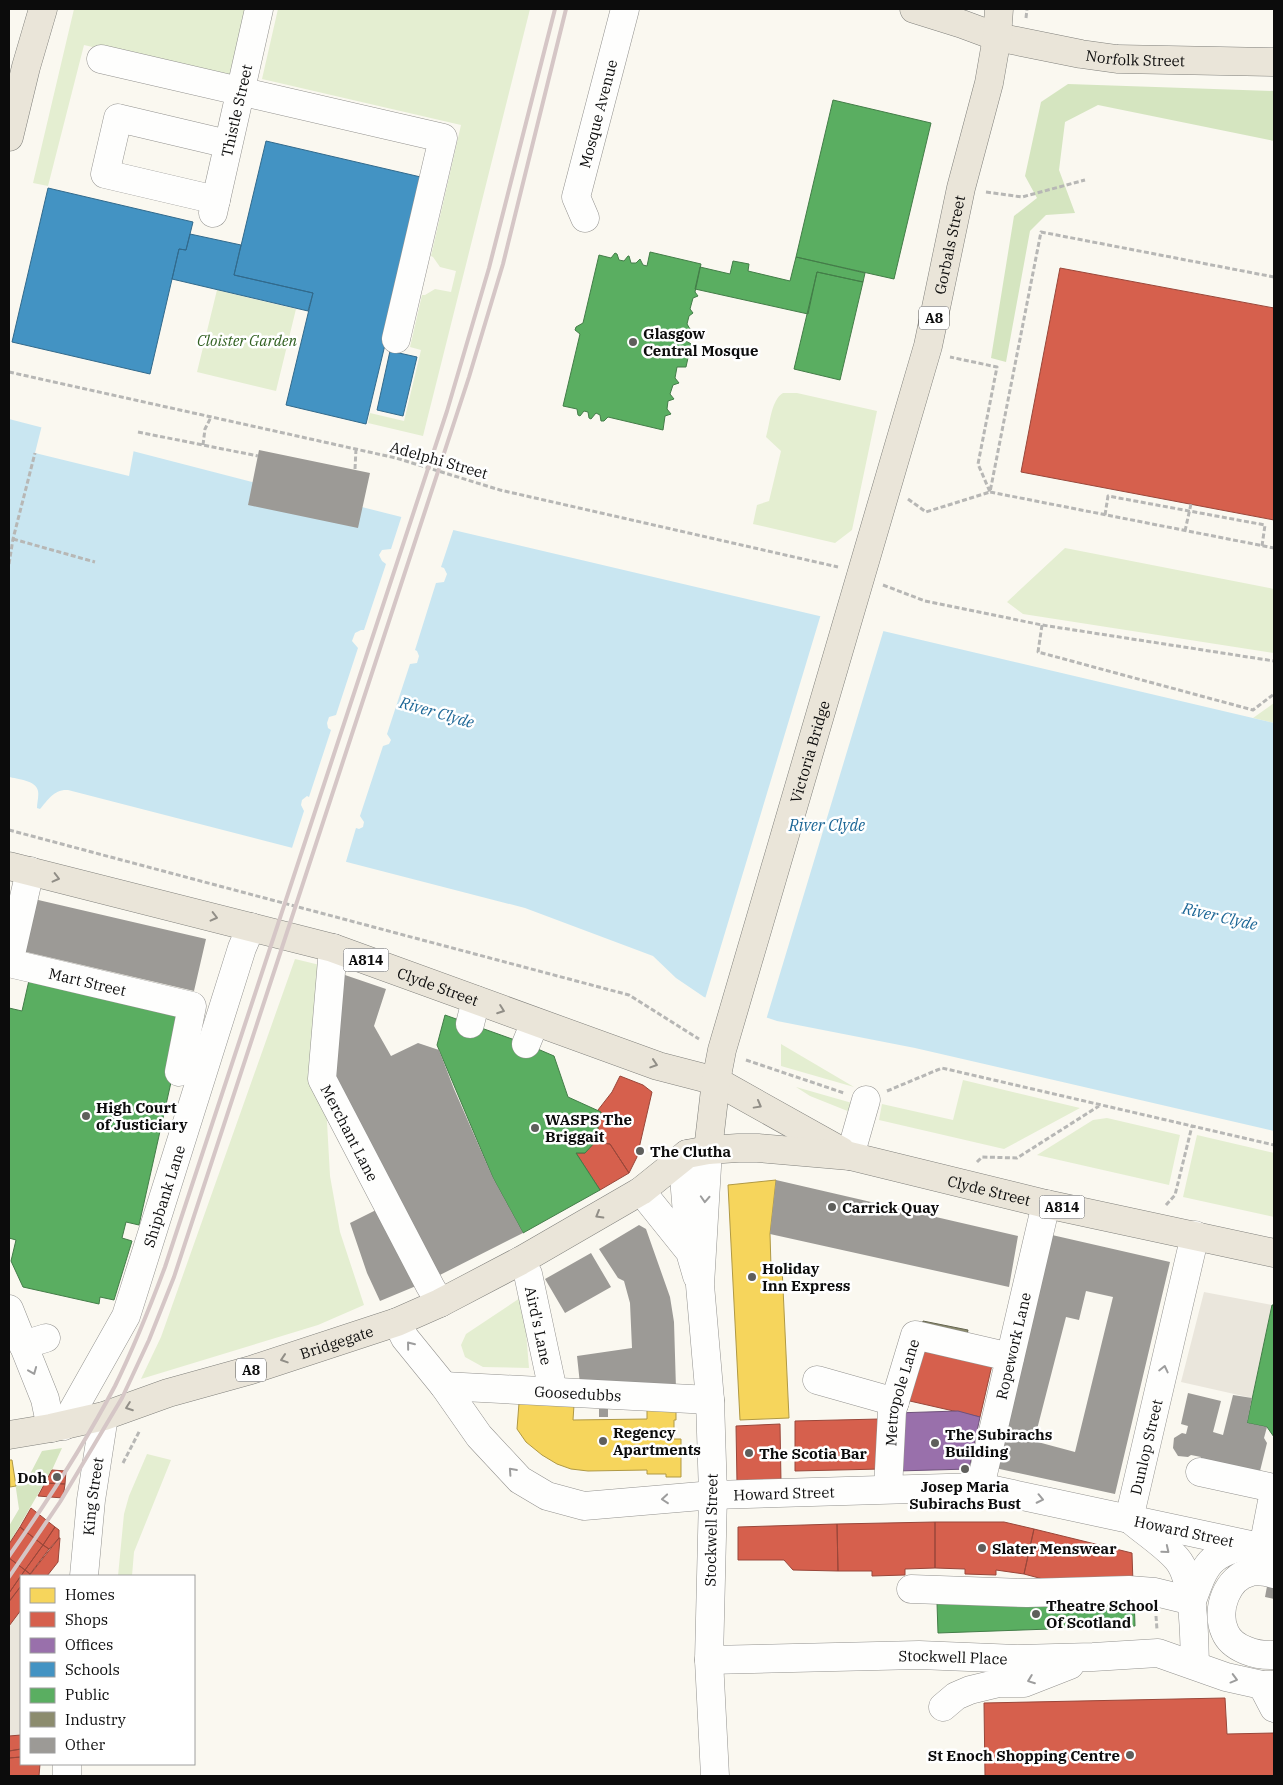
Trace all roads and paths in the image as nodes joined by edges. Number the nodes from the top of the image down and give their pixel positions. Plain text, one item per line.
1 (30, 9) edge
2 (43, 9) edge
3 (259, 9) edge
4 (625, 9) edge
5 (914, 9) edge
6 (999, 9) edge
7 (997, 37) junction
8 (101, 60) dead end
9 (1274, 62) edge
10 (26, 67) junction
11 (240, 92) junction
12 (9, 137) edge
13 (228, 144) junction
14 (1085, 180) dead end
15 (961, 188) junction
16 (584, 218) dead end
17 (1274, 277) edge
18 (396, 340) dead end
19 (928, 346) junction
20 (9, 372) edge
21 (211, 417) junction
22 (138, 432) dead end
23 (204, 445) junction
24 (356, 449) junction
25 (35, 453) dead end
26 (258, 456) dead end
27 (355, 469) dead end
28 (990, 492) junction
29 (1191, 504) dead end
30 (926, 512) dead end
31 (1190, 512) junction
32 (1106, 515) junction
33 (1185, 531) junction
34 (13, 540) junction
35 (1262, 546) junction
36 (1274, 548) edge
37 (95, 562) dead end
38 (9, 564) edge
39 (858, 585) junction
40 (1042, 624) junction
41 (1274, 661) edge
42 (1274, 694) edge
43 (9, 830) edge
44 (19, 868) edge
45 (251, 926) junction
46 (334, 948) junction
47 (731, 1022) joint
48 (722, 1050) junction
49 (179, 1072) dead end
50 (716, 1081) junction
51 (866, 1100) junction
52 (1100, 1105) junction
53 (1192, 1126) junction
54 (1274, 1145) edge
55 (698, 1152) junction
56 (850, 1156) junction
57 (976, 1163) dead end
58 (642, 1191) junction
59 (1046, 1204) junction
60 (1162, 1228) junction
61 (1195, 1236) junction
62 (690, 1252) junction
63 (1274, 1253) edge
64 (520, 1261) junction
65 (700, 1284) junction
66 (440, 1303) junction
67 (9, 1309) edge
68 (397, 1322) junction
69 (1010, 1357) junction
70 (817, 1380) dead end
71 (444, 1386) junction
72 (554, 1391) junction
73 (710, 1400) junction
74 (895, 1402) junction
75 (104, 1416) junction
76 (58, 1427) junction
77 (9, 1435) edge
78 (1200, 1472) dead end
79 (980, 1487) junction
80 (888, 1489) junction
81 (713, 1495) junction
82 (1128, 1519) junction
83 (1262, 1548) edge
84 (1274, 1574) edge
85 (84, 1575) edge
86 (911, 1589) dead end
87 (1274, 1589) edge
88 (1192, 1601) junction
89 (1274, 1636) edge
90 (1274, 1655) edge
91 (1093, 1657) junction
92 (709, 1660) junction
93 (1195, 1665) junction
94 (1270, 1693) edge
95 (943, 1707) dead end
96 (715, 1776) edge

1 - 10 main road
2 - 10 main road
3 - 11 street, Thistle Street
4 - 16 street, Mosque Avenue
5 - 7 main road, Norfolk Street
6 - 7 main road, Gorbals Street
7 - 9 main road, Norfolk Street
7 - 15 main road, Gorbals Street / A8
8 - 11 street
10 - 12 main road
11 - 13 street, Thistle Street
11 - 18 street
13 - 13 street, Thistle Street
14 - 15 path
15 - 19 main road, Gorbals Street / A8
17 - 28 path
19 - 28 path
19 - 39 main road, Gorbals Street / A8
20 - 21 path, Adelphi Street
21 - 23 path
21 - 24 path, Adelphi Street
22 - 23 path
23 - 26 path
24 - 27 path
24 - 39 path, Adelphi Street
25 - 34 path
28 - 30 path
28 - 32 path
29 - 31 path
31 - 32 path
31 - 33 path
31 - 35 path
32 - 33 path
33 - 35 path
34 - 37 path
34 - 38 path
35 - 36 path
39 - 40 path, Adelphi Street
39 - 47 main road, Victoria Bridge / A8
40 - 41 path, Adelphi Street
40 - 42 path
43 - 48 path
44 -> 45 main road, Clyde Street / A814
44 - 49 street, Mart Street
45 - 46 main road, Clyde Street / A814
45 - 76 street, Shipbank Lane
46 -> 50 main road, Clyde Street / A814
46 - 66 street, Merchant Lane
47 - 48 main road, Stockwell Street
48 - 50 main road, Stockwell Street
48 - 51 path
50 - 55 main road, Stockwell Street
50 -> 56 main road, Clyde Street / A814
51 - 52 path
51 - 56 street
52 - 53 path
52 - 57 path
53 - 54 path
53 - 60 path
55 - 56 main road, Clyde Street
55 - 58 main road
55 - 62 street, Stockwell Street
55 -> 65 street, Stockwell Street
56 - 59 main road, Clyde Street / A814
58 - 62 street, Stockwell Street
58 -> 64 main road, Bridgegate
59 - 60 main road, Clyde Street / A814
59 - 69 street, Ropework Lane
60 - 61 main road, Clyde Street / A814
61 - 63 main road, Clyde Street / A814
82 -> 61 street, Dunlop Street
62 - 65 street, Stockwell Street
64 - 66 main road, Bridgegate
64 - 72 street, Aird's Lane
65 - 73 street, Stockwell Street
66 - 68 main road, Bridgegate
67 -> 76 street
71 -> 68 street, Howard Street
68 -> 75 main road, Bridgegate / A8
69 - 74 street, Metropole Lane
69 - 79 street, Ropework Lane
70 - 74 street
71 - 72 street, Goosedubbs
81 -> 71 street, Howard Street
72 - 73 street, Goosedubbs
73 - 81 street, Stockwell Street
74 - 80 street, Metropole Lane
75 - 76 main road, Bridgegate / A8
75 - 85 street, King Street
76 - 77 main road, Bridgegate / A8
78 - 83 street
79 - 80 street, Howard Street
79 -> 82 street, Howard Street
80 - 81 street, Howard Street
81 - 92 street, Stockwell Street
82 - 83 street, Howard Street
82 -> 88 street
83 - 88 street, Howard Street
84 - 90 street
86 - 88 street
87 - 89 street
88 - 93 street
91 - 92 street, Stockwell Place
91 - 93 street, Stockwell Place
91 -> 95 street
92 - 96 street, Stockwell Street
93 -> 94 street

